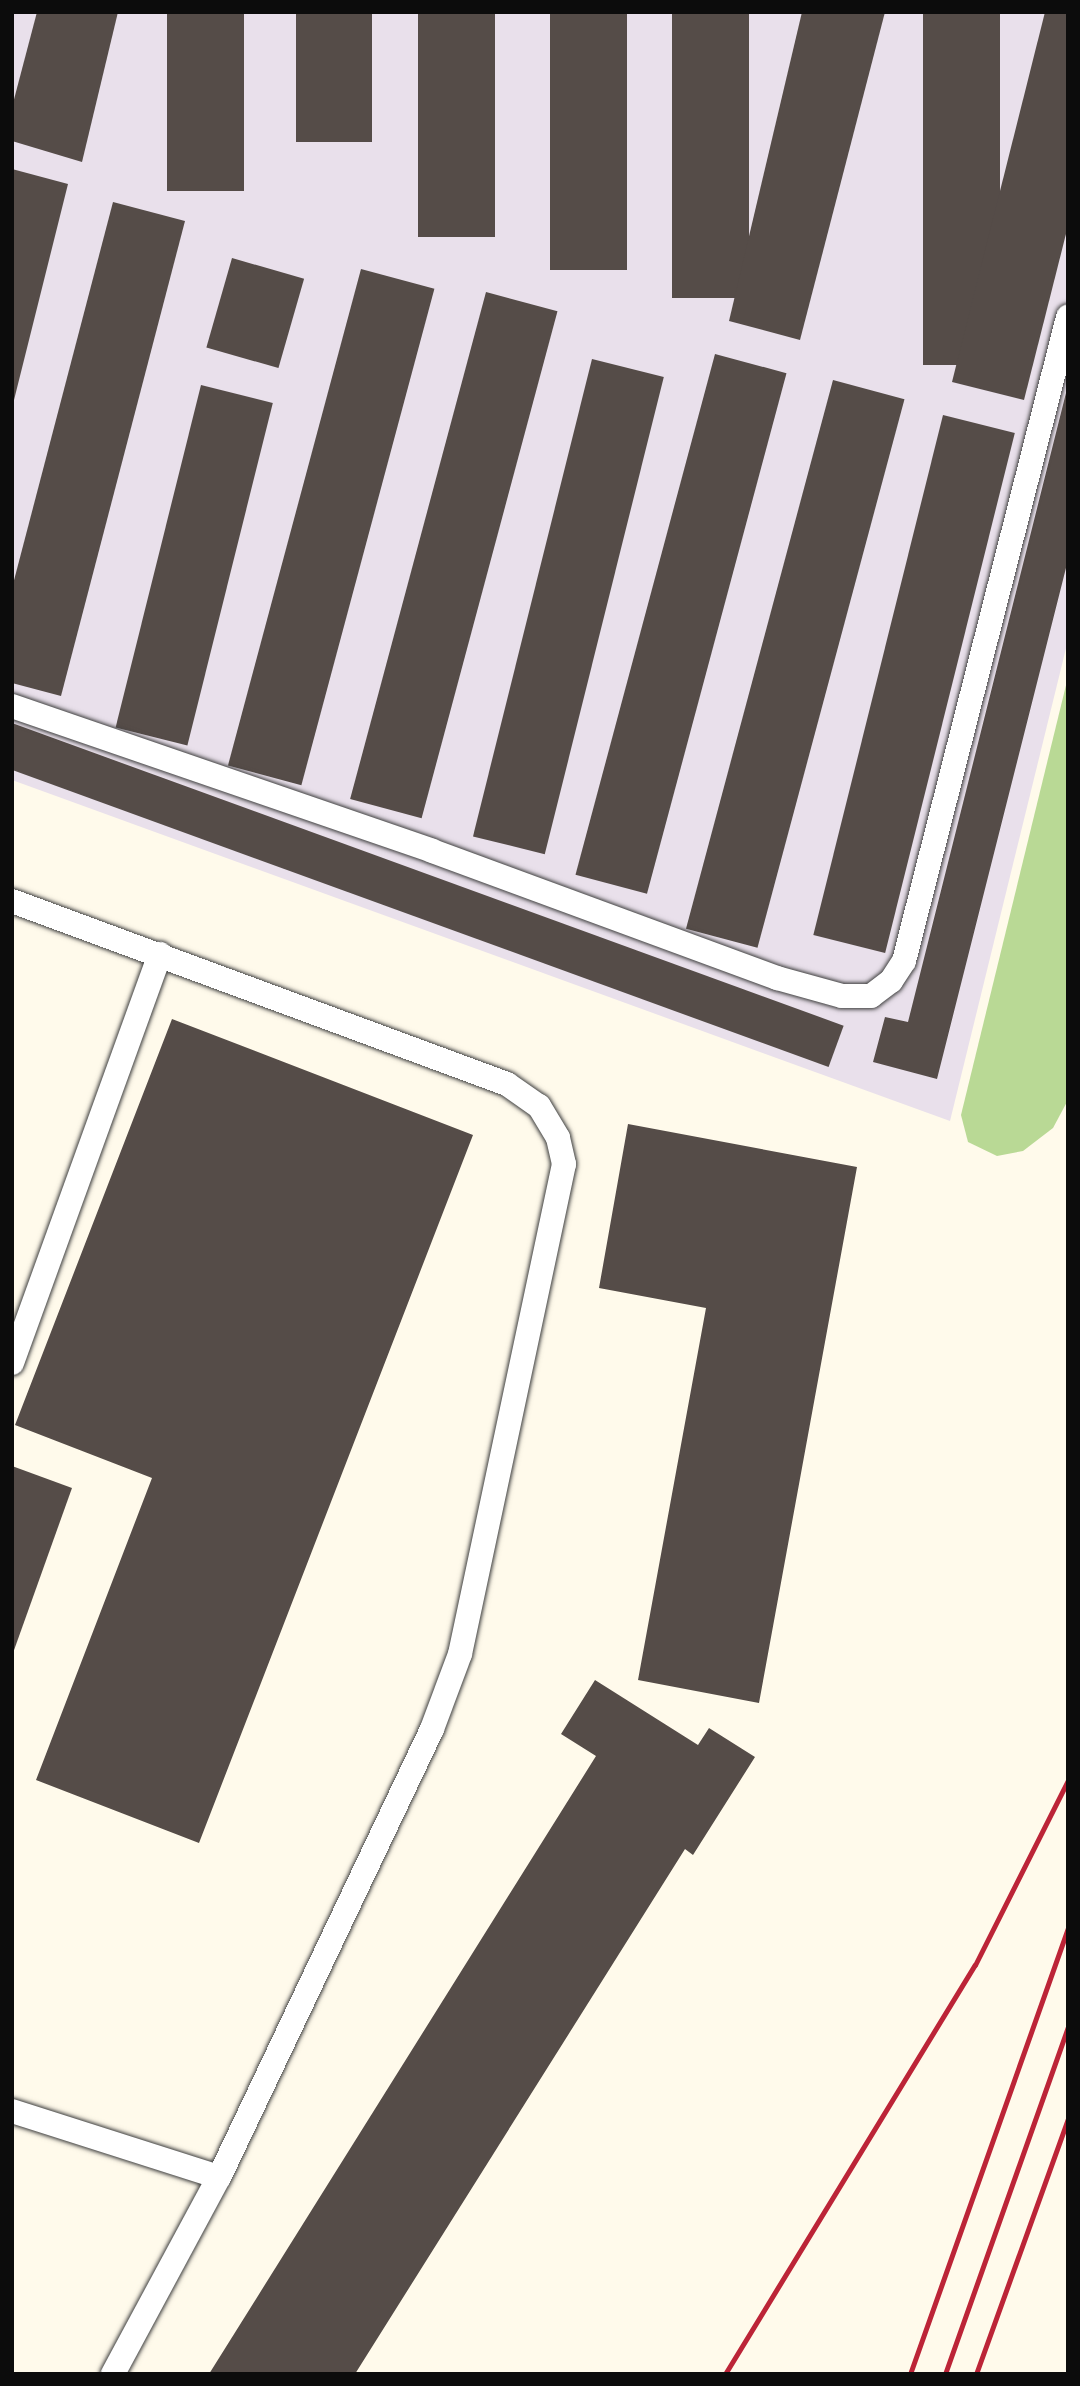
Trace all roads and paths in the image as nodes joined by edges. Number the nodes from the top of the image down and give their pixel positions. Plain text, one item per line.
1 (1068, 317) edge
2 (12, 706) edge
3 (12, 901) edge
4 (160, 954) junction
5 (12, 1363) edge
6 (12, 2111) edge
7 (219, 2177) junction
8 (113, 2374) edge

1 - 2 lane
3 - 4 lane
4 - 5 lane
4 - 7 lane
6 - 7 lane
7 - 8 lane

